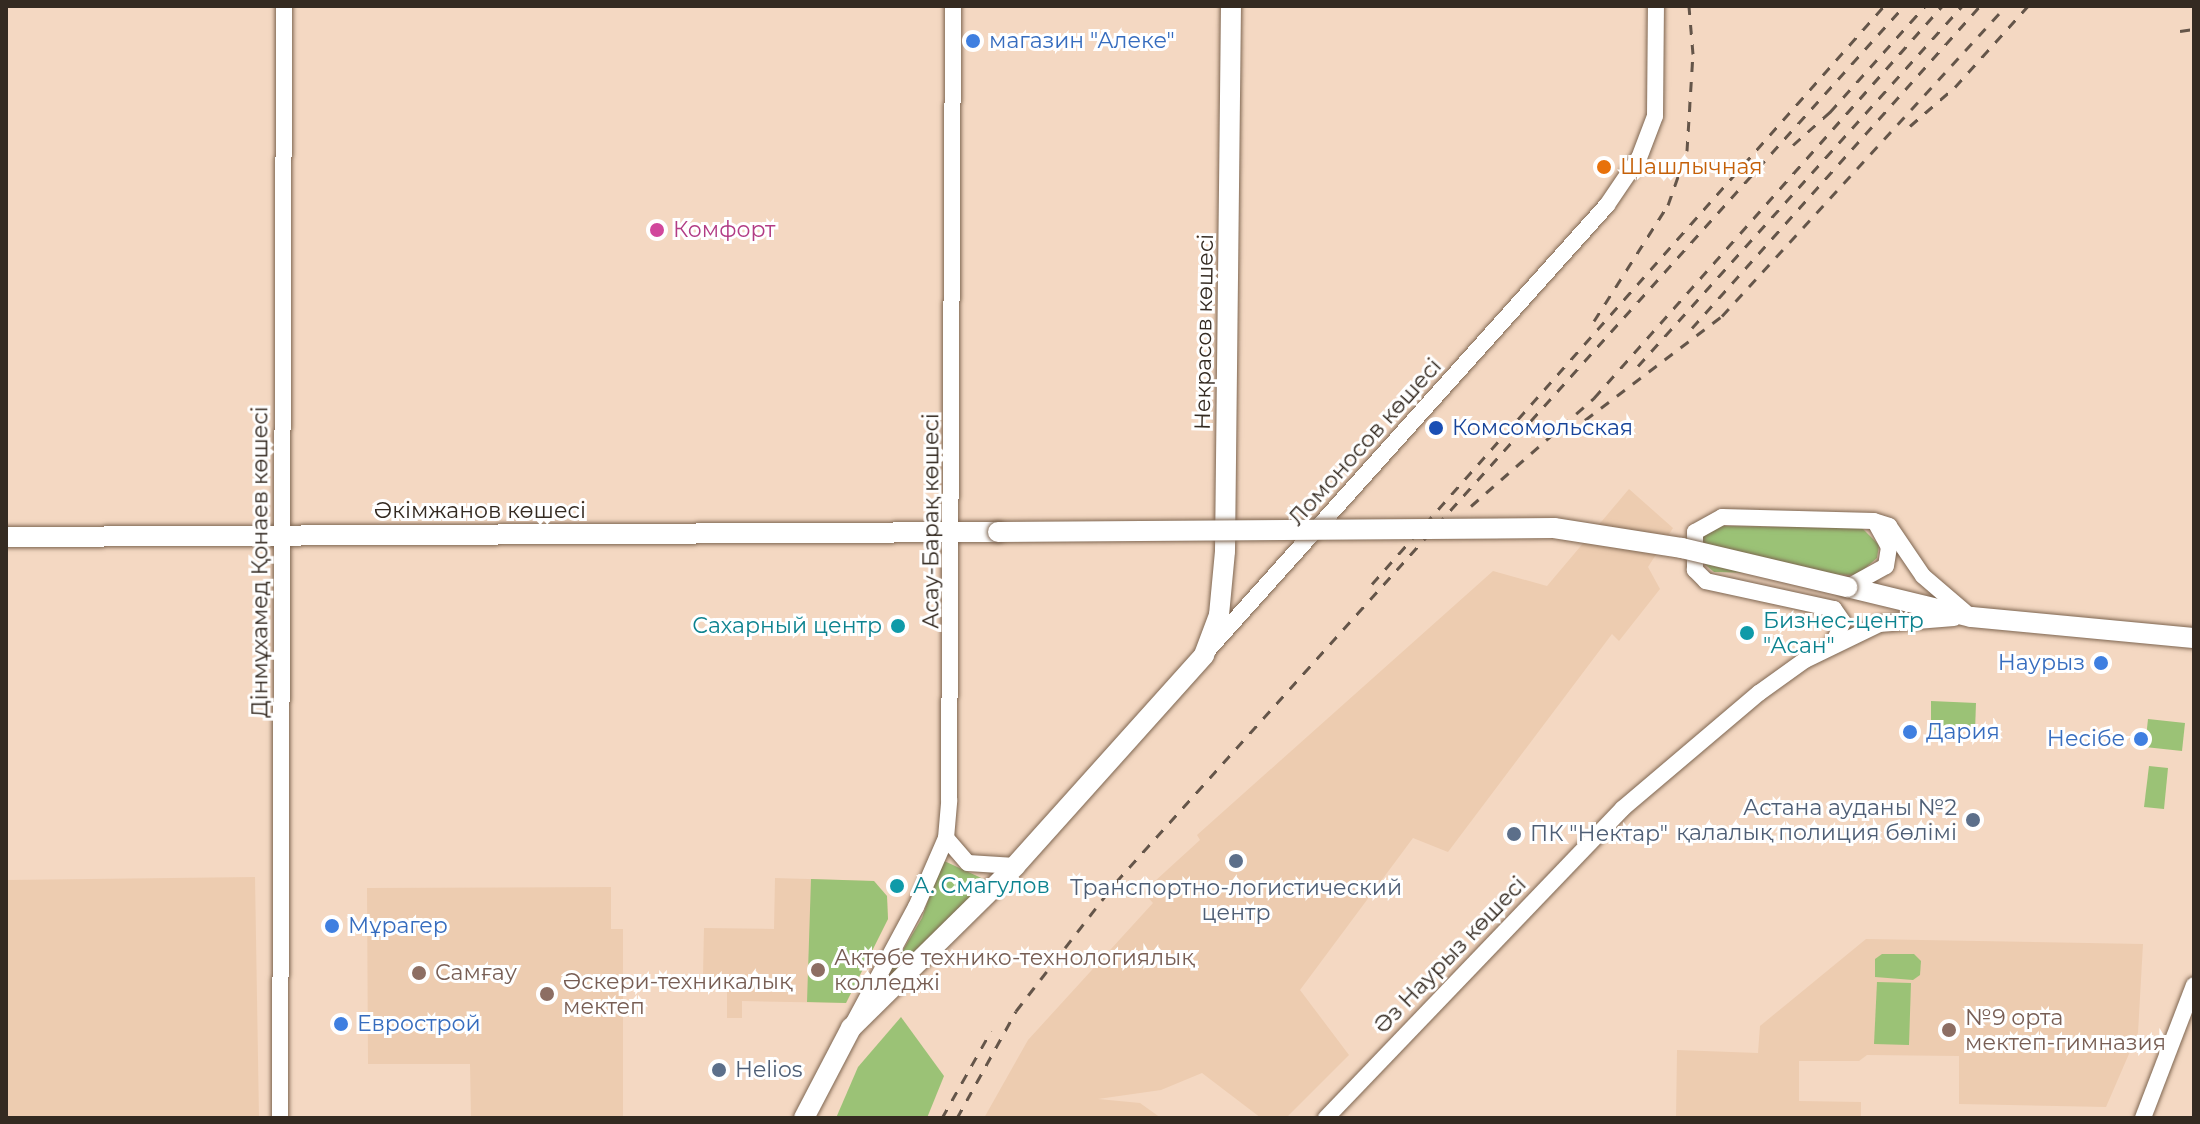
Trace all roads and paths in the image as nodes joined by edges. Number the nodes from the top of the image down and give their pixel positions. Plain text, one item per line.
1 (284, 6) edge
2 (953, 6) edge
3 (1231, 6) edge
4 (1656, 6) edge
5 (1874, 521) junction
6 (954, 532) junction
7 (283, 536) junction
8 (6, 537) edge
9 (1847, 587) junction
10 (1971, 617) junction
11 (2194, 638) edge
12 (1833, 644) junction
13 (1204, 655) junction
14 (946, 838) junction
15 (1015, 866) junction
16 (2194, 985) edge
17 (854, 1021) junction
18 (280, 1118) edge
19 (804, 1118) edge
20 (1326, 1118) edge
21 (2143, 1118) edge

1 - 7 street, Дінмұхамед Қонаев көшесі
2 - 6 street, Асау-Барақ көшесі
3 - 13 main road, Некрасов көшесі
4 - 13 street, Ломоносов көшесі
5 - 9 street
5 - 10 street
5 - 12 street
6 - 7 main road, Әкімжанов көшесі
6 - 9 main road, Әкімжанов көшесі, bridge
6 - 14 street, Асау-Барақ көшесі
7 - 8 main road, Әкімжанов көшесі
7 - 18 street, Дінмұхамед Қонаев көшесі
9 - 10 main road, Әкімжанов көшесі
10 - 11 main road
10 - 12 street, Әз Наурыз көшесі
12 - 20 street, Әз Наурыз көшесі
13 - 15 main road, Ломоносов көшесі
14 - 15 street
14 - 17 street, Асау-Барақ көшесі
15 - 17 main road, Ломоносов көшесі
16 - 21 street
17 - 19 main road, Ломоносов көшесі

